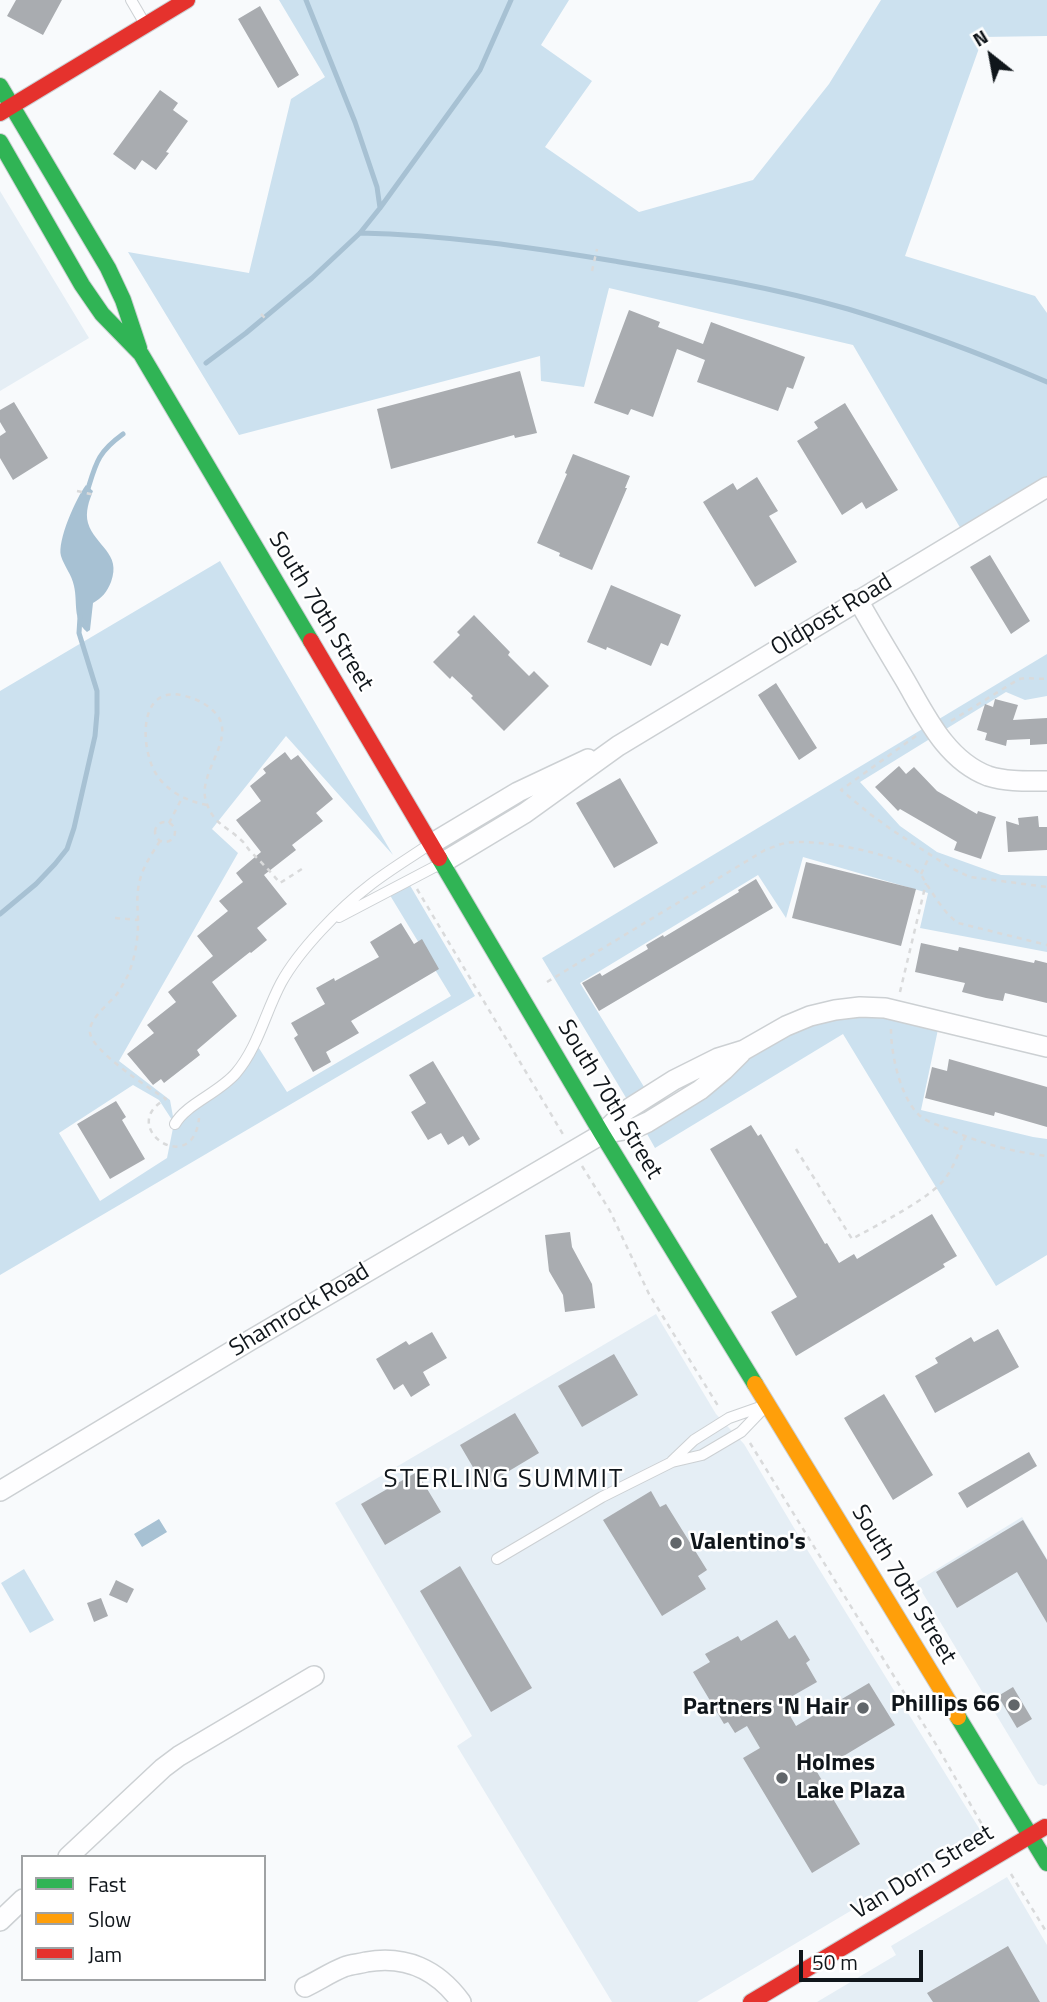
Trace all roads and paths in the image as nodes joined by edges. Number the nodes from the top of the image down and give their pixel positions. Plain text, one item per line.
1 (131, 0) edge
2 (187, 0) edge
3 (146, 25) junction
4 (0, 86) edge
5 (6, 109) edge
6 (0, 142) edge
7 (597, 249) dead end
8 (592, 271) dead end
9 (261, 314) dead end
10 (266, 319) dead end
11 (141, 355) junction
12 (1047, 487) edge
13 (77, 491) dead end
14 (95, 495) dead end
15 (858, 600) junction
16 (1047, 678) edge
17 (934, 729) junction
18 (618, 746) junction
19 (1047, 781) edge
20 (182, 797) junction
21 (207, 805) junction
22 (169, 823) junction
23 (160, 841) junction
24 (431, 844) junction
25 (931, 855) junction
26 (442, 863) junction
27 (305, 867) dead end
28 (921, 874) junction
29 (926, 883) junction
30 (1047, 887) edge
31 (115, 918) dead end
32 (138, 920) junction
33 (332, 921) junction
34 (1047, 945) edge
35 (547, 982) dead end
36 (895, 1010) junction
37 (1047, 1048) edge
38 (201, 1114) dead end
39 (174, 1124) dead end
40 (602, 1134) junction
41 (965, 1137) junction
42 (796, 1149) dead end
43 (1047, 1156) edge
44 (767, 1405) junction
45 (671, 1462) junction
46 (0, 1491) edge
47 (497, 1559) dead end
48 (314, 1676) dead end
49 (1047, 1826) edge
50 (1030, 1835) junction
51 (70, 1855) edge
52 (1047, 1863) edge
53 (21, 1901) edge
54 (0, 1921) edge
55 (305, 1987) dead end
56 (461, 2002) edge
57 (751, 2002) edge

1 - 3 lane
2 - 3 main road
3 - 5 main road
4 - 5 main road, South 70th Street
5 - 11 main road, South 70th Street
6 - 11 main road, South 70th Street
7 - 8 path
9 - 10 path
11 - 24 main road, South 70th Street
12 - 15 street, Oldpost Road
13 - 14 path
15 - 17 street
15 - 18 street, Oldpost Road
16 - 17 path
17 - 19 street
17 - 25 path
18 - 24 street, Oldpost Road
18 - 26 street, Oldpost Road
20 - 21 path
20 - 21 path
20 - 22 path
21 - 27 path
22 - 23 path
22 - 23 path
23 - 32 path
24 - 26 main road, South 70th Street
24 - 33 lane
25 - 28 path
25 - 30 path
26 - 33 lane
26 - 40 main road, South 70th Street
28 - 29 path
28 - 35 path
29 - 34 path
29 - 36 path
31 - 32 path
32 - 38 path
33 - 39 lane
36 - 37 street, Shamrock Road
36 - 40 street, Shamrock Road
36 - 41 path
40 - 44 main road, South 70th Street
40 - 46 street, Shamrock Road
41 - 42 path
41 - 43 path
44 - 45 lane
44 - 45 lane
44 - 50 main road, South 70th Street
45 - 47 lane
48 - 51 street
49 - 50 main road, Van Dorn Street
50 - 52 main road, South 70th Street
50 - 57 main road, Van Dorn Street
53 - 54 street
55 - 56 street

